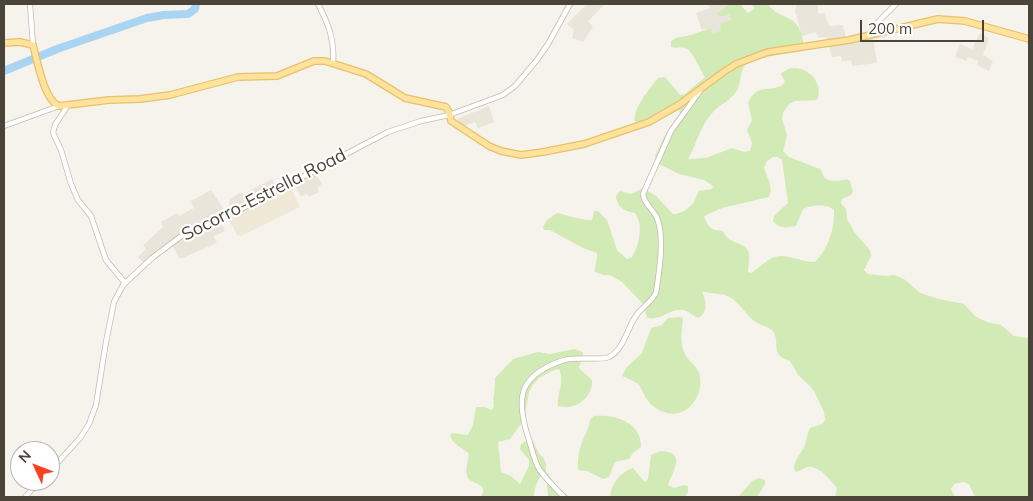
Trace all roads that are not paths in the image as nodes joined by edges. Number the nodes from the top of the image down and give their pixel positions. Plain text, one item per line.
1 (30, 4) edge
2 (318, 4) edge
3 (570, 4) edge
4 (896, 4) edge
5 (872, 34) junction
6 (1029, 39) edge
7 (4, 43) edge
8 (34, 48) junction
9 (333, 63) junction
10 (700, 91) junction
11 (68, 105) junction
12 (59, 106) junction
13 (450, 115) junction
14 (4, 126) edge
15 (125, 283) junction
16 (60, 460) edge
17 (564, 497) edge

1 - 8 street
2 - 9 street
3 - 13 street, Socorro-Estrella Road
4 - 5 street
5 - 6 main road
5 - 10 main road
7 - 8 main road
8 - 12 main road
9 - 11 main road
9 - 13 main road
10 - 13 main road
10 - 17 street
11 - 12 main road
11 - 15 street
12 - 14 street
13 - 15 street, Socorro-Estrella Road
15 - 16 street, Socorro-Estrella Road

